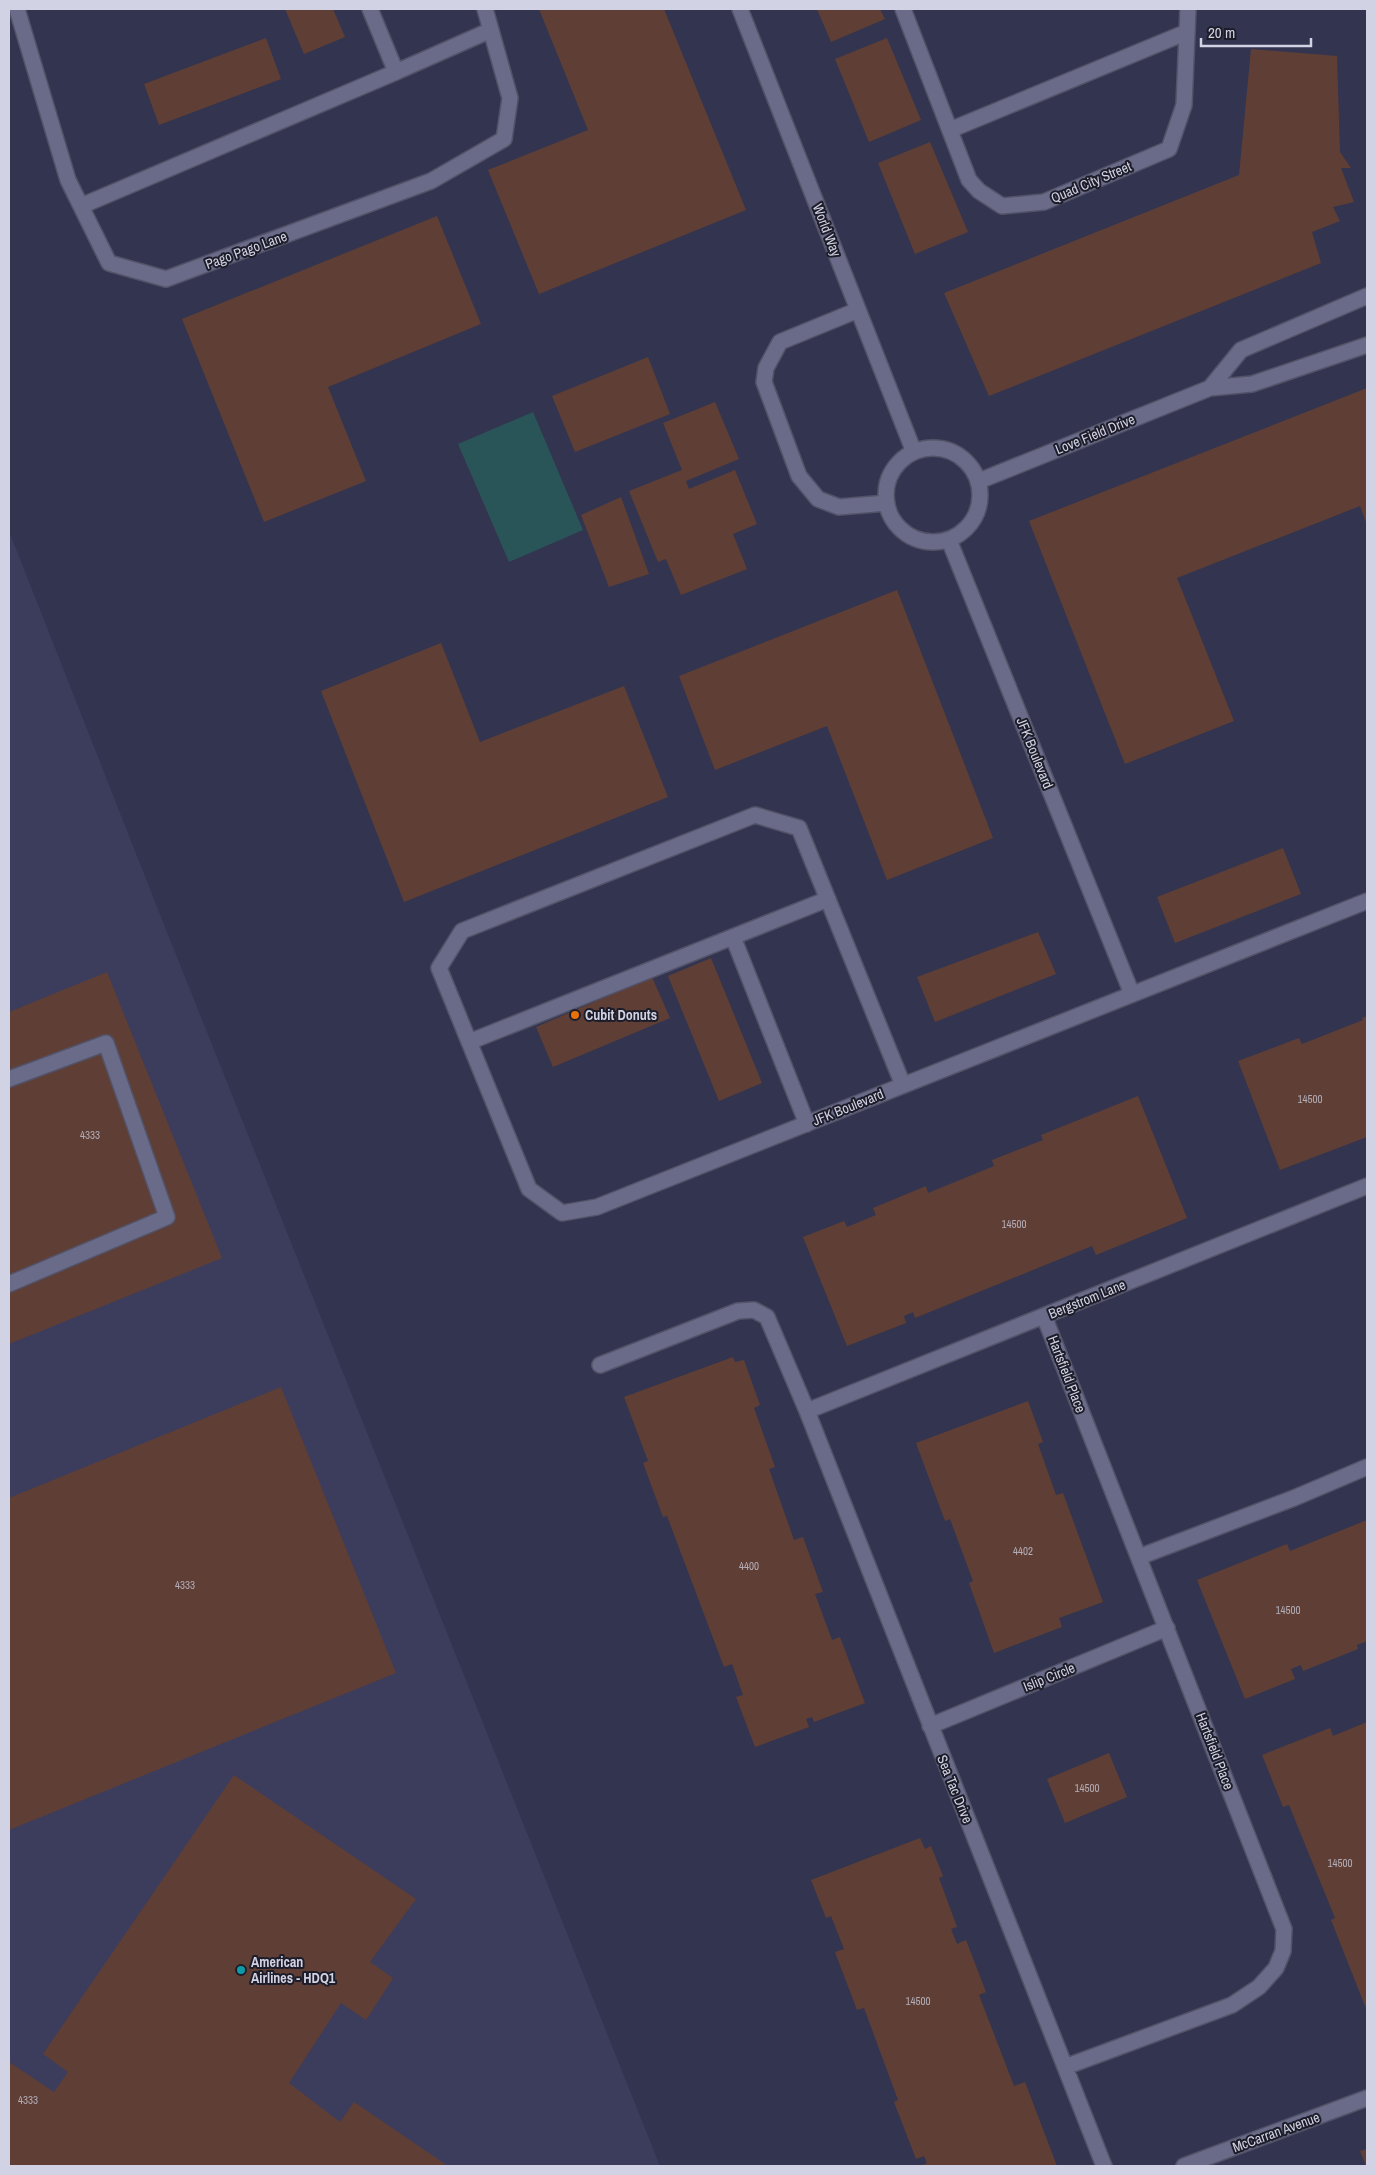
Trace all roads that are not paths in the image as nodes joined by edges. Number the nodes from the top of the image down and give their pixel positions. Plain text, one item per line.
1 (17, 9) edge
2 (370, 9) edge
3 (485, 9) edge
4 (740, 9) edge
5 (903, 9) edge
6 (1188, 9) edge
7 (491, 30) junction
8 (1187, 32) junction
9 (396, 72) junction
10 (950, 130) junction
11 (81, 206) junction
12 (1367, 296) edge
13 (858, 310) junction
14 (1367, 345) edge
15 (1210, 388) junction
16 (914, 452) junction
17 (979, 481) junction
18 (887, 503) junction
19 (949, 540) junction
20 (828, 899) junction
21 (1367, 901) edge
22 (733, 937) junction
23 (1132, 994) junction
24 (469, 1042) junction
25 (9, 1079) edge
26 (903, 1085) junction
27 (807, 1124) junction
28 (1367, 1186) edge
29 (9, 1284) edge
30 (1044, 1316) junction
31 (600, 1365) dead end
32 (807, 1411) junction
33 (1367, 1467) edge
34 (1139, 1557) junction
35 (1167, 1628) junction
36 (930, 1726) junction
37 (1065, 2067) junction
38 (1367, 2098) edge
39 (1104, 2166) edge
40 (1184, 2166) edge

1 - 11 lane, Pago Pago Lane
2 - 9 lane
3 - 7 lane, Pago Pago Lane
4 - 13 lane, World Way
5 - 10 lane, Quad City Street
6 - 8 lane, Quad City Street
7 - 9 lane
7 - 11 lane, Pago Pago Lane
8 - 10 lane
8 - 10 lane, Quad City Street
9 - 11 lane
12 - 15 lane, Love Field Drive
13 - 16 lane, World Way
13 - 18 lane
14 - 15 lane, Love Field Drive
15 - 17 lane, Love Field Drive
16 - 17 lane
16 - 18 lane
17 - 19 lane
18 - 19 lane
19 - 23 lane, JFK Boulevard
20 - 22 lane
20 - 24 lane
20 - 26 lane
21 - 23 lane, JFK Boulevard
22 - 24 lane
22 - 27 lane
23 - 26 lane, JFK Boulevard
24 - 27 lane, JFK Boulevard
25 - 29 lane
26 - 27 lane, JFK Boulevard
28 - 30 lane, Bergstrom Lane
30 - 32 lane, Bergstrom Lane
30 - 34 lane, Hartsfield Place
31 - 32 lane, Sea Tac Drive
32 - 36 lane, Sea Tac Drive
33 - 34 lane
34 - 35 lane, Hartsfield Place
35 - 36 lane, Islip Circle
35 - 37 lane, Hartsfield Place
36 - 37 lane, Sea Tac Drive
37 - 39 lane, Sea Tac Drive
38 - 40 lane, McCarran Avenue

